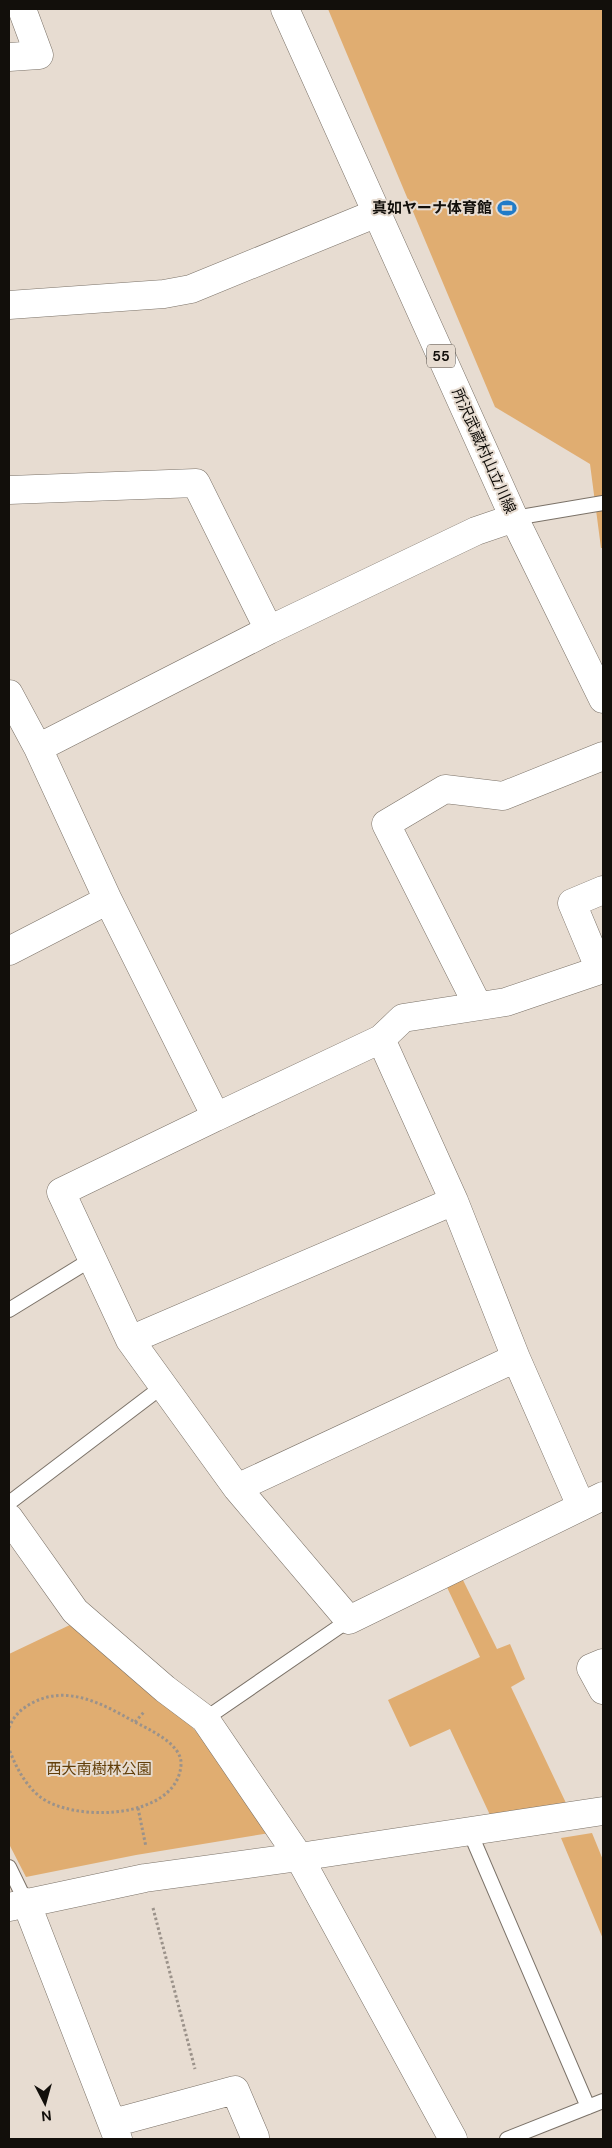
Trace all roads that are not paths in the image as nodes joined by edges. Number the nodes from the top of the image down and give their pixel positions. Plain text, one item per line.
1 (22, 9) edge
2 (285, 9) edge
3 (9, 57) edge
4 (377, 213) junction
5 (9, 305) edge
6 (9, 490) edge
7 (603, 503) edge
8 (514, 518) junction
9 (269, 630) junction
10 (9, 694) edge
11 (603, 699) edge
12 (38, 748) junction
13 (603, 756) edge
14 (603, 890) edge
15 (108, 900) junction
16 (9, 951) edge
17 (478, 1006) junction
18 (381, 1039) junction
19 (216, 1117) junction
20 (454, 1201) junction
21 (92, 1258) junction
22 (9, 1310) edge
23 (130, 1340) junction
24 (516, 1358) junction
25 (163, 1386) junction
26 (237, 1488) junction
27 (592, 1501) edge
28 (9, 1503) edge
29 (9, 1518) edge
30 (348, 1620) junction
31 (603, 1663) edge
32 (603, 1690) edge
33 (206, 1719) junction
34 (603, 1811) edge
35 (469, 1830) junction
36 (299, 1857) junction
37 (9, 1867) edge
38 (18, 1904) edge
39 (603, 2101) edge
40 (588, 2107) junction
41 (115, 2131) edge
42 (255, 2137) dead end
43 (453, 2139) edge
44 (507, 2139) edge

1 - 3 street
2 - 4 street, 所沢武蔵村山立川線 / 55
4 - 5 street
4 - 8 street, 所沢武蔵村山立川線 / 55
6 - 9 street
7 - 8 lane
8 - 9 street
8 - 11 street, 所沢武蔵村山立川線 / 55
9 - 12 street
10 - 12 street
12 - 15 street
13 - 17 street
14 - 17 street
15 - 16 street
15 - 19 street
17 - 18 street
18 - 19 street
18 - 20 street
19 - 21 street
20 - 23 street
20 - 24 street
21 - 22 lane
21 - 23 street
23 - 25 street
24 - 26 street
24 - 27 street
25 - 26 street
25 - 28 lane
26 - 30 street
27 - 30 street
29 - 33 street
30 - 33 lane
31 - 32 street
33 - 36 street
34 - 35 street
35 - 36 street
35 - 40 lane
36 - 38 street
36 - 43 street
37 - 38 lane
38 - 41 street
39 - 40 lane
40 - 44 lane
41 - 42 street

